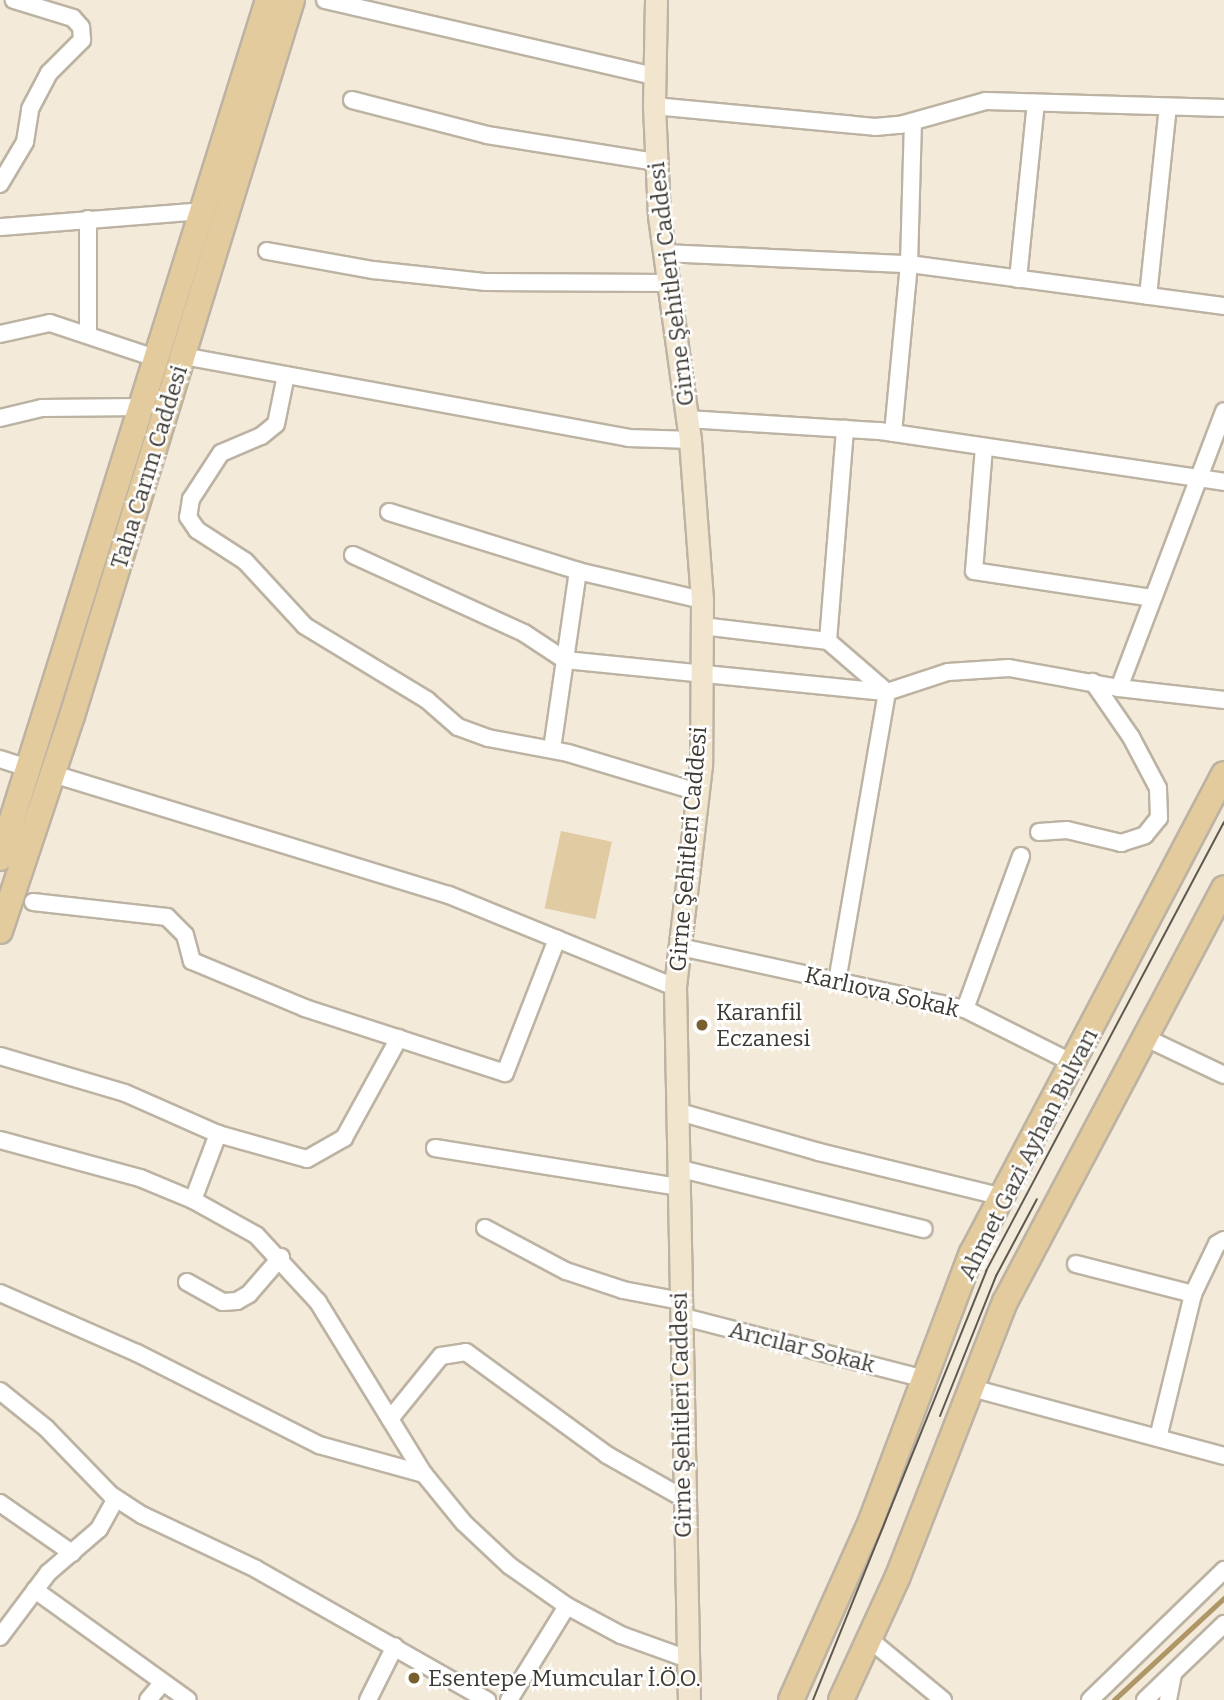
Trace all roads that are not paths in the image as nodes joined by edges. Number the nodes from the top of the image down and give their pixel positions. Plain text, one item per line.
1 (14, 0) edge
2 (268, 0) edge
3 (292, 0) edge
4 (325, 0) edge
5 (656, 0) edge
6 (653, 76) junction
7 (352, 100) dead end
8 (1036, 103) junction
9 (654, 106) junction
10 (1168, 107) junction
11 (1224, 108) edge
12 (913, 122) junction
13 (655, 162) junction
14 (0, 184) edge
15 (203, 211) junction
16 (88, 219) junction
17 (0, 227) edge
18 (267, 251) dead end
19 (663, 253) junction
20 (909, 264) junction
21 (1018, 279) junction
22 (666, 283) junction
23 (1148, 296) junction
24 (1224, 306) edge
25 (88, 332) junction
26 (0, 334) edge
27 (183, 356) junction
28 (158, 359) junction
29 (286, 375) junction
30 (142, 407) junction
31 (1224, 411) edge
32 (0, 418) edge
33 (845, 429) junction
34 (688, 430) junction
35 (893, 433) junction
36 (984, 447) junction
37 (1195, 479) junction
38 (1224, 482) edge
39 (389, 512) dead end
40 (353, 555) dead end
41 (578, 570) junction
42 (1152, 597) junction
43 (702, 600) junction
44 (702, 626) junction
45 (828, 641) junction
46 (565, 660) junction
47 (701, 674) junction
48 (1093, 682) junction
49 (1119, 688) junction
50 (887, 692) junction
51 (1224, 700) edge
52 (552, 749) junction
53 (0, 759) edge
54 (41, 771) junction
55 (1224, 774) edge
56 (698, 792) junction
57 (1039, 832) dead end
58 (1021, 856) dead end
59 (0, 858) edge
60 (1224, 888) edge
61 (33, 902) dead end
62 (0, 932) edge
63 (557, 940) junction
64 (680, 947) junction
65 (837, 981) junction
66 (675, 987) junction
67 (965, 1009) junction
68 (399, 1038) junction
69 (1146, 1038) junction
70 (0, 1056) edge
71 (1075, 1063) junction
72 (1224, 1075) edge
73 (676, 1111) junction
74 (218, 1134) junction
75 (0, 1140) edge
76 (435, 1148) dead end
77 (678, 1178) junction
78 (1003, 1197) junction
79 (193, 1200) junction
80 (485, 1228) dead end
81 (924, 1229) dead end
82 (1224, 1240) edge
83 (281, 1257) junction
84 (1076, 1264) dead end
85 (187, 1282) dead end
86 (0, 1293) edge
87 (1193, 1294) junction
88 (680, 1309) junction
89 (925, 1378) junction
90 (971, 1388) junction
91 (0, 1391) edge
92 (390, 1419) junction
93 (1158, 1438) junction
94 (1224, 1456) edge
95 (424, 1474) junction
96 (116, 1498) junction
97 (683, 1498) junction
98 (0, 1503) edge
99 (72, 1553) junction
100 (1224, 1570) edge
101 (35, 1590) junction
102 (567, 1606) junction
103 (1224, 1624) edge
104 (0, 1637) edge
105 (869, 1639) junction
106 (396, 1646) junction
107 (685, 1658) junction
108 (1174, 1674) junction
109 (163, 1682) junction
110 (148, 1700) edge
111 (188, 1700) edge
112 (368, 1700) edge
113 (486, 1700) edge
114 (509, 1700) edge
115 (689, 1700) edge
116 (791, 1700) edge
117 (841, 1700) edge
118 (943, 1700) edge
119 (1090, 1700) edge
120 (1145, 1700) edge
121 (1168, 1700) edge

1 - 14 street
2 - 15 main road, Taha Carım Caddesi
3 - 27 main road, Taha Carım Caddesi
4 - 6 street
5 - 6 street, Girne Şehitleri Caddesi
6 - 9 street, Girne Şehitleri Caddesi
7 - 13 street
8 - 10 street
8 - 12 street
8 - 21 street
9 - 12 street
9 - 13 street, Girne Şehitleri Caddesi
10 - 11 street
10 - 23 street
12 - 20 street
13 - 19 street, Girne Şehitleri Caddesi
15 - 16 street
15 - 28 main road, Taha Carım Caddesi
16 - 17 street
16 - 25 street
18 - 22 street
19 - 20 street
19 - 22 street, Girne Şehitleri Caddesi
20 - 21 street
20 - 35 street
21 - 23 street
22 - 34 street, Girne Şehitleri Caddesi
23 - 24 street
25 - 26 street
25 - 28 street
27 - 29 street
27 - 54 main road, Taha Carım Caddesi
28 - 30 main road, Taha Carım Caddesi
29 - 34 street
29 - 52 street
30 - 32 street
30 - 54 main road, Taha Carım Caddesi
31 - 37 street
33 - 34 street
33 - 35 street
33 - 45 street
34 - 43 street, Girne Şehitleri Caddesi
35 - 36 street
36 - 37 street
36 - 42 street
37 - 38 street
37 - 42 street
39 - 41 street
40 - 46 street
41 - 43 street
41 - 46 street
42 - 49 street
43 - 44 street, Girne Şehitleri Caddesi
44 - 45 street
44 - 47 street, Girne Şehitleri Caddesi
45 - 50 street
46 - 47 street
46 - 52 street
47 - 50 street
47 - 56 street, Girne Şehitleri Caddesi
48 - 49 street
48 - 50 street
48 - 57 street
49 - 51 street
50 - 65 street
52 - 56 street
53 - 54 street
54 - 59 main road, Taha Carım Caddesi
54 - 62 main road, Taha Carım Caddesi
54 - 63 street
55 - 71 main road, Ahmet Gazi Ayhan Bulvarı
56 - 64 street, Girne Şehitleri Caddesi
58 - 67 street
60 - 69 main road, Ahmet Gazi Ayhan Bulvarı
61 - 68 street
63 - 66 street
63 - 68 street
64 - 65 street, Karlıova Sokak
64 - 66 street, Girne Şehitleri Caddesi
65 - 67 street, Karlıova Sokak
66 - 73 street, Girne Şehitleri Caddesi
67 - 71 street, Karlıova Sokak
68 - 74 street
69 - 72 street
69 - 90 main road, Ahmet Gazi Ayhan Bulvarı
70 - 74 street
71 - 78 main road, Ahmet Gazi Ayhan Bulvarı
73 - 77 street, Girne Şehitleri Caddesi
73 - 78 street
74 - 79 street
75 - 79 street
76 - 77 street
77 - 81 street
77 - 88 street, Girne Şehitleri Caddesi
78 - 89 main road, Ahmet Gazi Ayhan Bulvarı
79 - 83 street
80 - 88 street, Arıcılar Sokak
82 - 87 street
83 - 85 street
83 - 92 street
84 - 87 street
86 - 95 street
87 - 93 street
88 - 89 street, Arıcılar Sokak
88 - 97 street, Girne Şehitleri Caddesi
89 - 116 main road, Ahmet Gazi Ayhan Bulvarı
90 - 93 street
90 - 105 main road, Ahmet Gazi Ayhan Bulvarı
91 - 96 street
92 - 95 street
92 - 97 street
93 - 94 street
95 - 102 street
96 - 99 street
96 - 106 street
97 - 107 street, Girne Şehitleri Caddesi
98 - 99 street
99 - 101 street
100 - 119 street
101 - 104 street
101 - 109 street
102 - 107 street
102 - 114 street
103 - 108 street
105 - 117 main road, Ahmet Gazi Ayhan Bulvarı
105 - 118 street
106 - 112 street
106 - 113 street
107 - 115 street, Girne Şehitleri Caddesi
108 - 120 street
108 - 121 street
109 - 110 street
109 - 111 street

